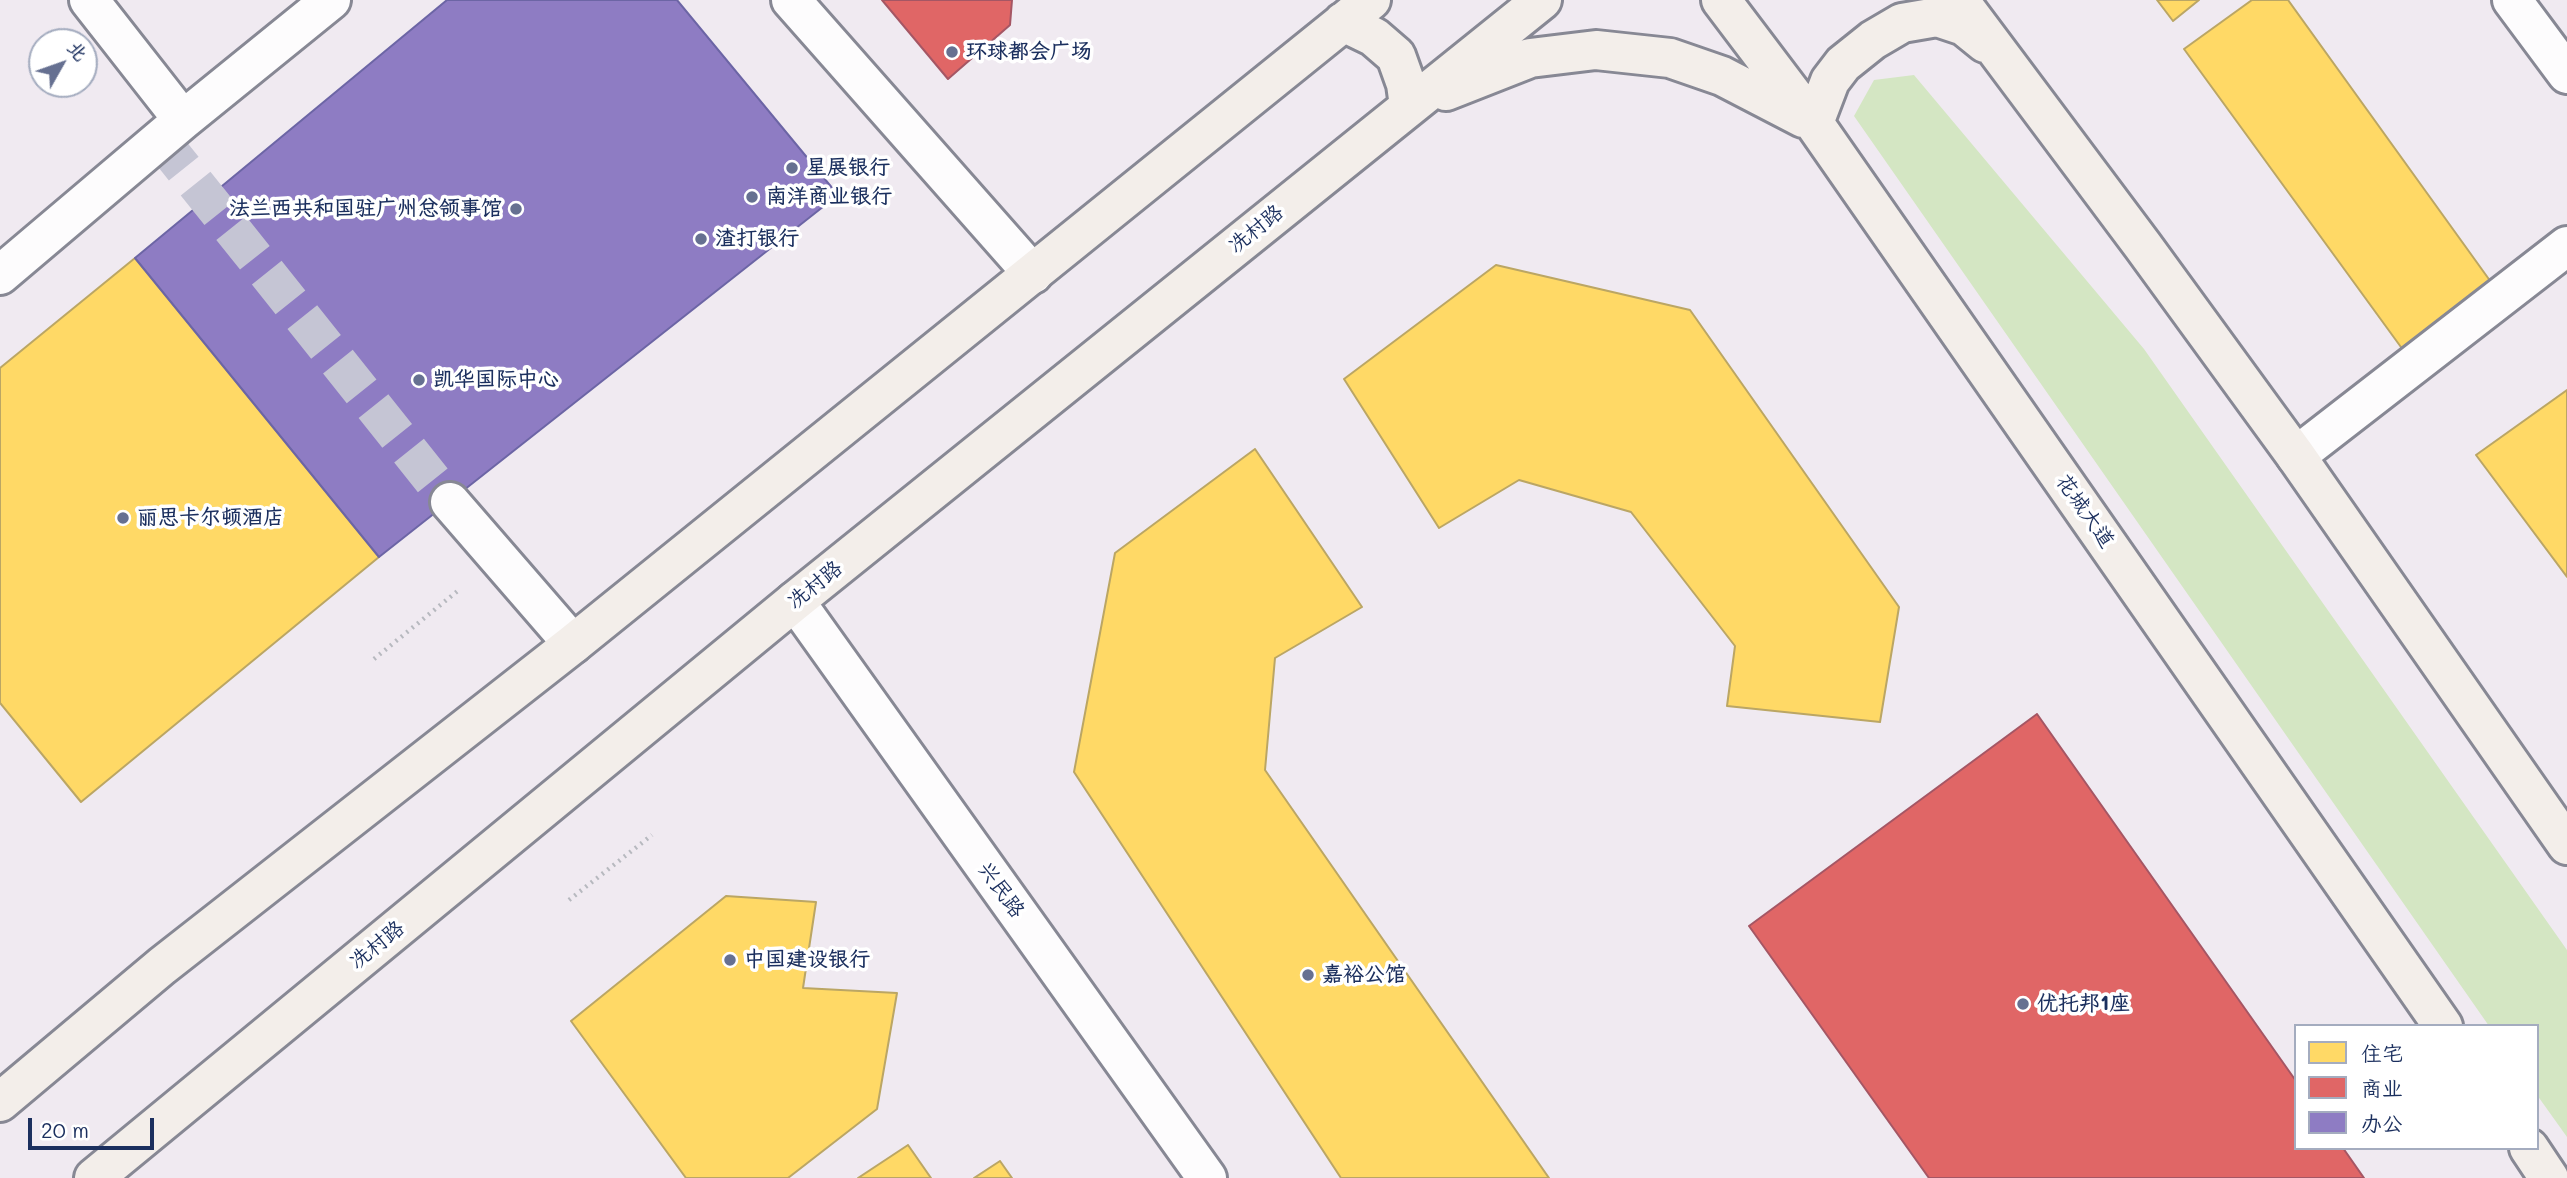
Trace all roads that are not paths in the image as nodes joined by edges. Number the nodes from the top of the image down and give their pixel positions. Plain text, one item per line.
1 (89, 0) edge
2 (331, 0) edge
3 (791, 0) edge
4 (1542, 0) edge
5 (1721, 0) edge
6 (1959, 0) edge
7 (1990, 0) edge
8 (2512, 0) edge
9 (1358, 7) edge
10 (2005, 59) junction
11 (2567, 74) edge
12 (1409, 106) junction
13 (183, 120) junction
14 (1814, 123) junction
15 (2567, 246) edge
16 (1033, 274) junction
17 (0, 275) edge
18 (2296, 456) junction
19 (450, 502) tunnel mouth
20 (795, 601) junction
21 (573, 644) junction
22 (2567, 845) edge
23 (2443, 1024) edge
24 (0, 1102) edge
25 (2530, 1150) edge
26 (94, 1178) edge
27 (1207, 1178) edge
28 (2549, 1178) edge

1 - 13 street
2 - 13 street
3 - 16 street
4 - 12 main road, 冼村路
5 - 14 main road, 花城大道
6 - 10 main road
7 - 10 main road
8 - 11 street
9 - 12 main road
9 - 16 main road
10 - 14 main road
10 - 18 main road
12 - 14 main road
12 - 20 main road, 冼村路
13 - 17 street
14 - 23 main road, 花城大道
15 - 18 street
16 - 21 main road
18 - 22 main road
19 - 21 street
20 - 26 main road, 冼村路
20 - 27 street, 兴民路
21 - 24 main road
25 - 28 main road

